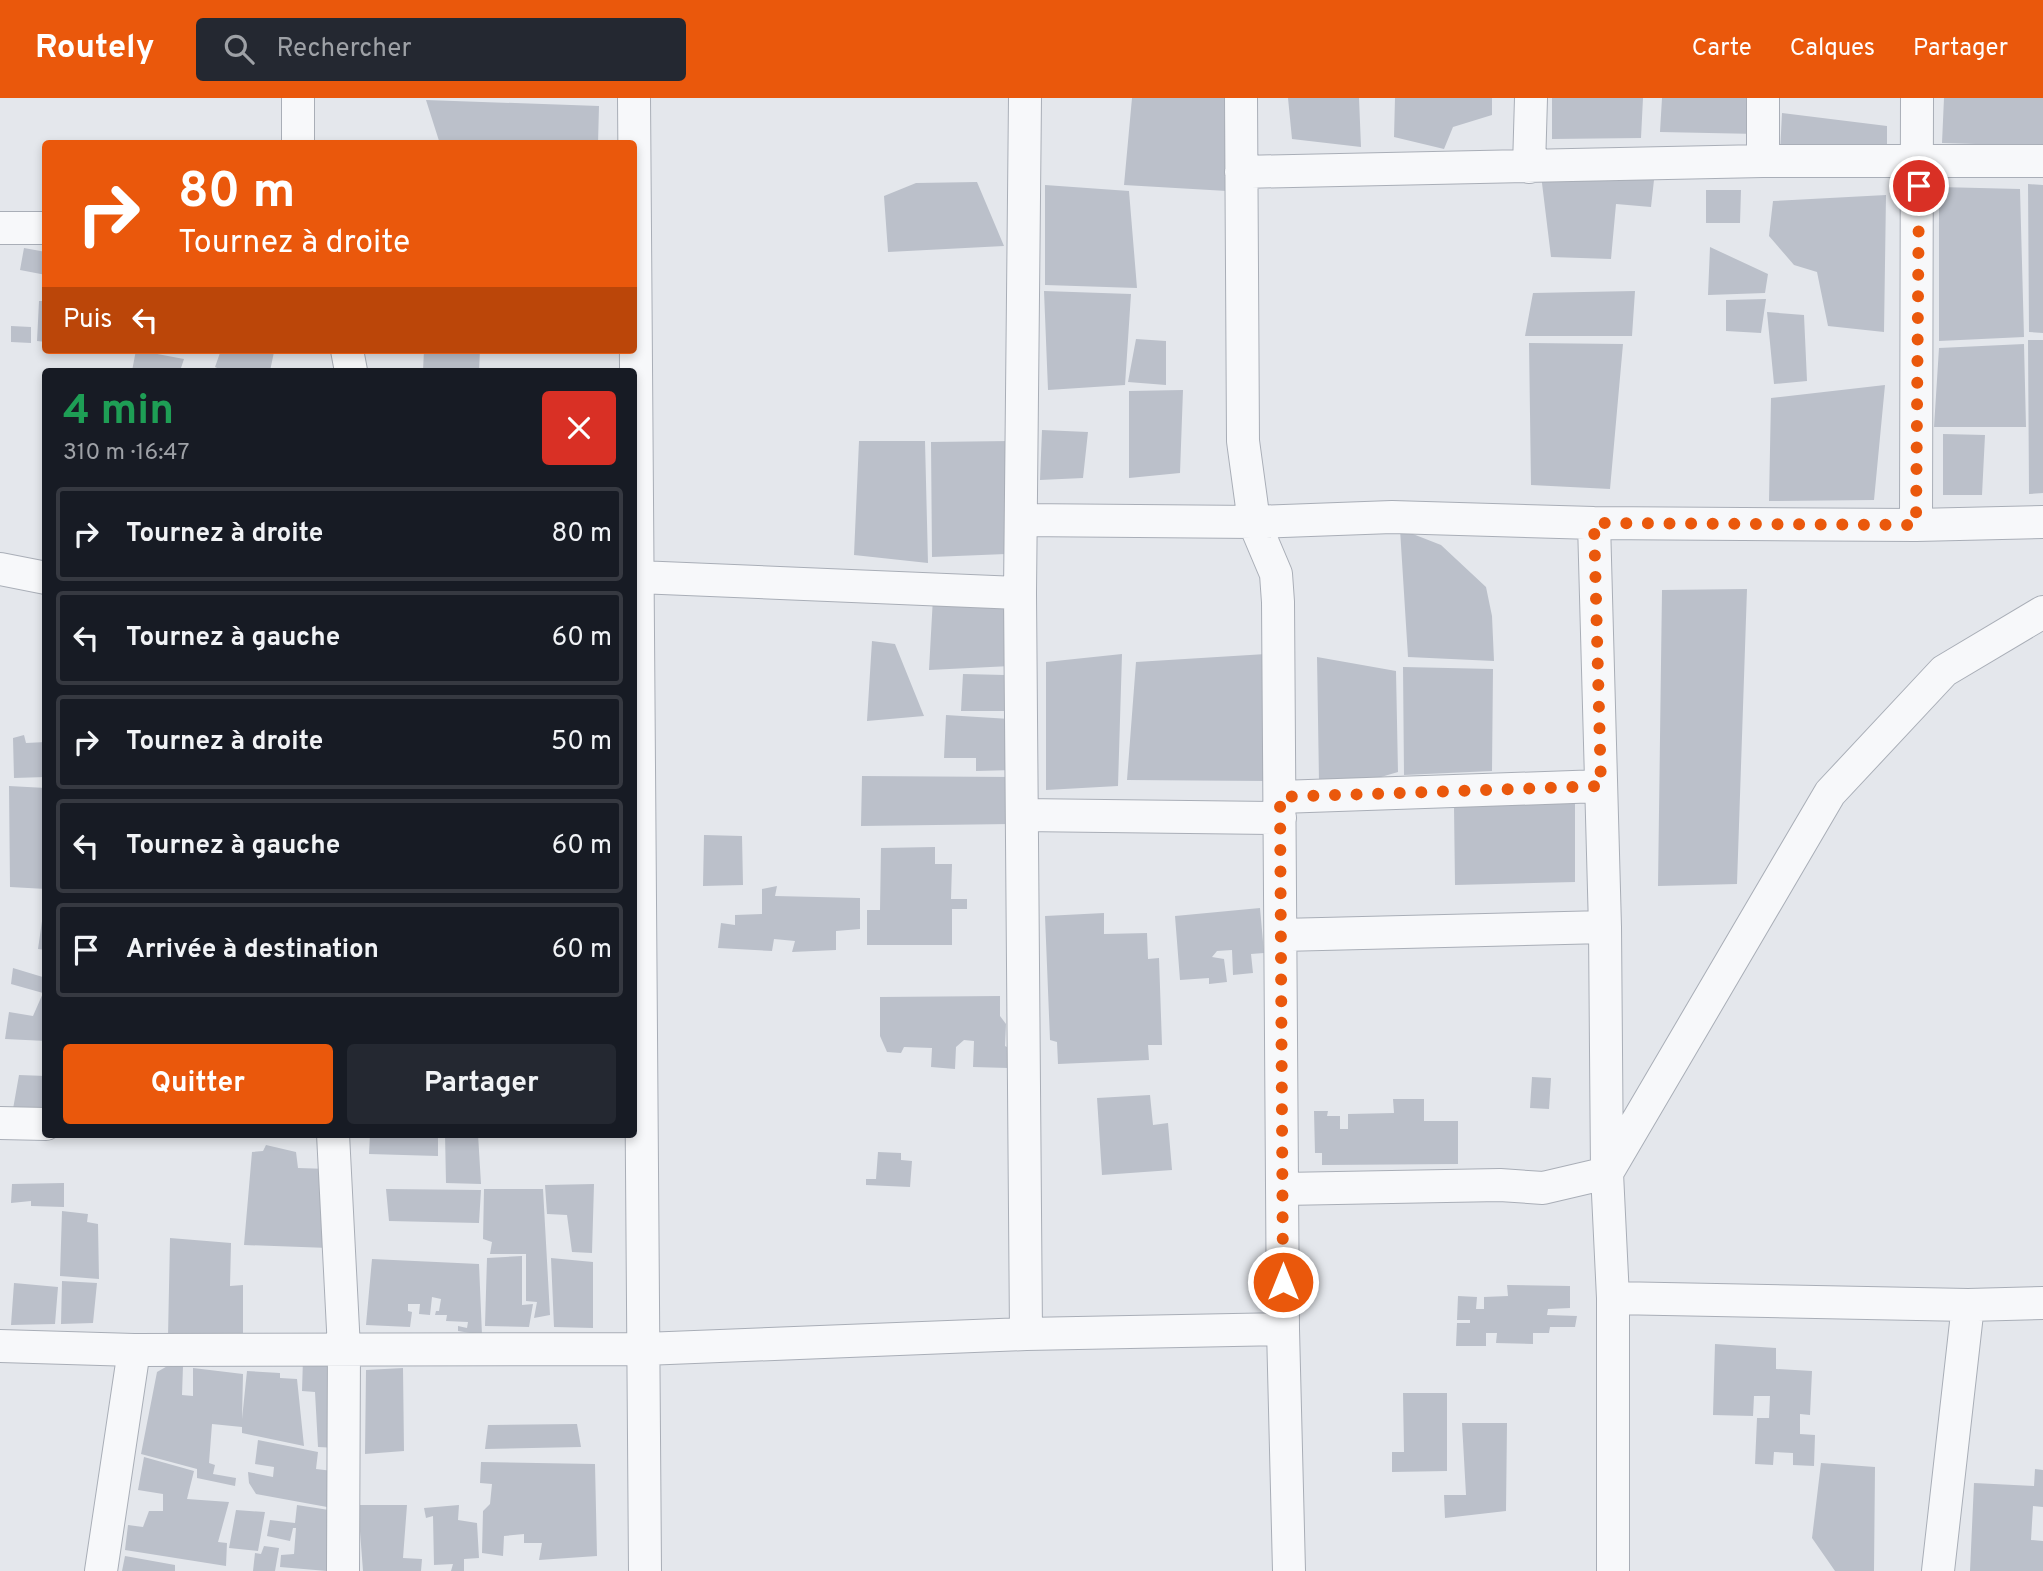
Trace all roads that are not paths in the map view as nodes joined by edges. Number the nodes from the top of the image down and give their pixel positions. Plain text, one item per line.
1 (298, 98) edge
2 (634, 98) edge
3 (1025, 98) edge
4 (1241, 98) edge
5 (1531, 98) edge
6 (1763, 98) edge
7 (1917, 98) edge
8 (298, 140) edge
9 (634, 140) edge
10 (1763, 160) junction
11 (1919, 160) junction
12 (2043, 162) edge
13 (1529, 167) junction
14 (1241, 172) junction
15 (0, 228) edge
16 (42, 228) edge
17 (1021, 520) junction
18 (1254, 522) junction
19 (2043, 522) edge
20 (1594, 523) junction
21 (1916, 525) junction
22 (637, 536) edge
23 (0, 569) edge
24 (42, 577) edge
25 (638, 577) junction
26 (1020, 593) junction
27 (2043, 612) edge
28 (1601, 786) junction
29 (1280, 808) junction
30 (1022, 815) junction
31 (1605, 927) junction
32 (1281, 935) junction
33 (0, 1123) edge
34 (42, 1124) edge
35 (333, 1138) edge
36 (1607, 1173) junction
37 (1283, 1189) junction
38 (1613, 1298) junction
39 (2043, 1303) edge
40 (1968, 1305) junction
41 (1283, 1329) junction
42 (1026, 1334) junction
43 (0, 1346) edge
44 (344, 1349) junction
45 (644, 1349) junction
46 (134, 1350) junction
47 (101, 1571) edge
48 (344, 1571) edge
49 (645, 1571) edge
50 (1289, 1571) edge
51 (1613, 1571) edge
52 (1938, 1571) edge

1 - 8 street
2 - 9 street
3 - 17 street
4 - 14 street
5 - 13 street
6 - 10 street
7 - 11 street
10 - 11 street
10 - 13 street
11 - 12 street
11 - 21 street
13 - 14 street
14 - 18 street
15 - 16 street
17 - 18 street
17 - 26 street
18 - 20 street
18 - 29 street
19 - 21 street
20 - 21 street
20 - 28 street
22 - 25 street
23 - 24 street
25 - 26 street
25 - 45 street
26 - 30 street
27 - 36 street
28 - 29 street
28 - 31 street
29 - 30 street
29 - 32 street
30 - 42 street
31 - 32 street
31 - 36 street
32 - 37 street
33 - 34 street
35 - 44 street
36 - 37 street
36 - 38 street
37 - 41 street
38 - 40 street
38 - 51 street
39 - 40 street
40 - 52 street
41 - 42 street
41 - 50 street
42 - 45 street
43 - 46 street
44 - 45 street
44 - 46 street
44 - 48 street
45 - 49 street
46 - 47 street

